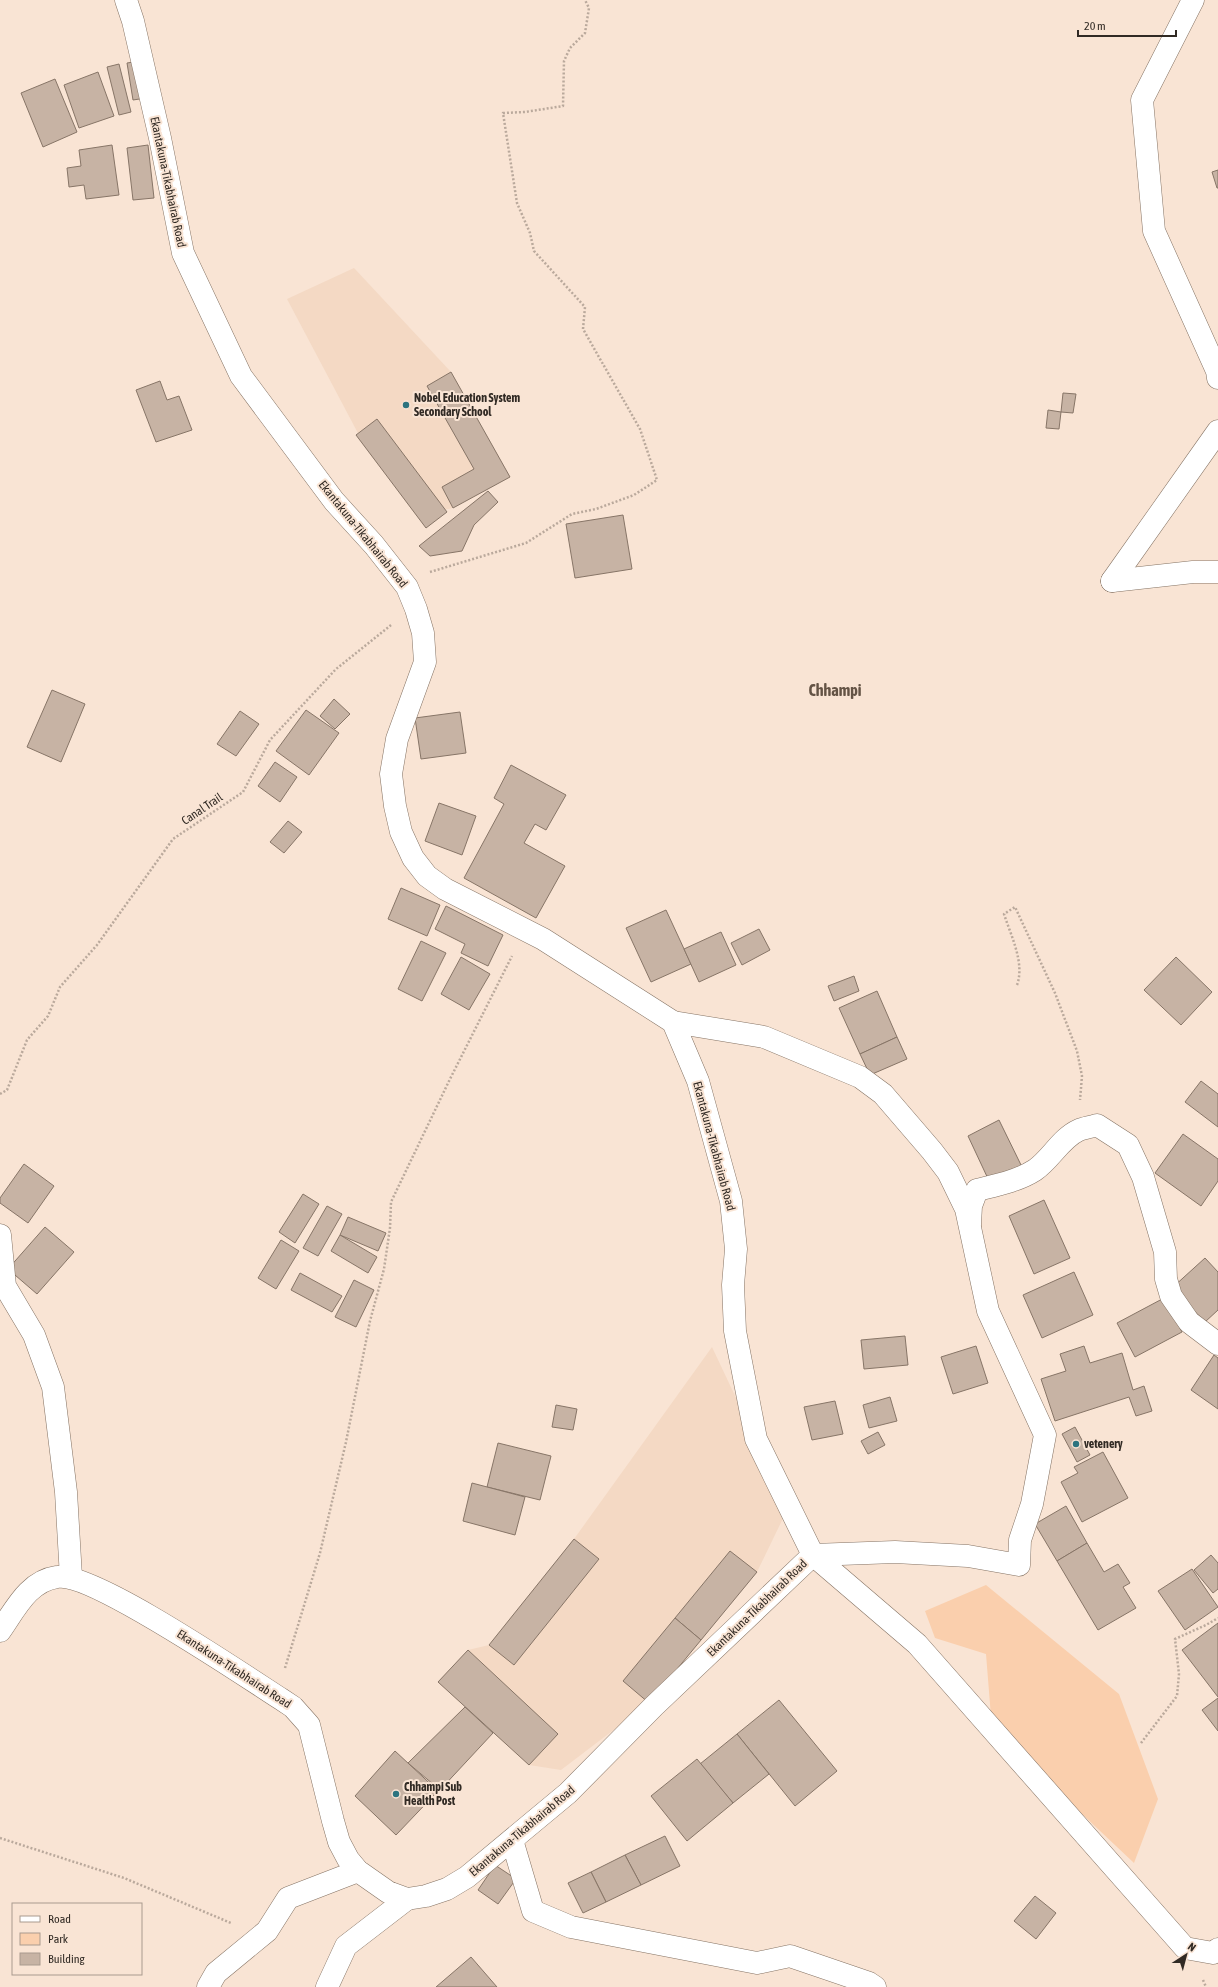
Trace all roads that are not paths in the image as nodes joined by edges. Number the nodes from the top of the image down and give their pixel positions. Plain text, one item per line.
1 (126, 0) edge
2 (1193, 0) edge
3 (1218, 378) edge
4 (1218, 431) edge
5 (1218, 572) edge
6 (672, 1022) junction
7 (970, 1226) junction
8 (0, 1235) edge
9 (1218, 1344) edge
10 (813, 1555) junction
11 (71, 1577) junction
12 (0, 1631) edge
13 (512, 1840) junction
14 (358, 1871) junction
15 (407, 1899) junction
16 (1218, 1949) edge
17 (208, 1987) edge
18 (327, 1987) edge
19 (875, 1987) edge

1 - 6 street, Ekantakuna-Tikabhairab Road
2 - 3 street
4 - 5 street
6 - 7 street
6 - 10 street, Ekantakuna-Tikabhairab Road
7 - 9 street
7 - 10 street
8 - 11 street
10 - 13 street, Ekantakuna-Tikabhairab Road
10 - 16 street
11 - 12 street, Ekantakuna-Tikabhairab Road
11 - 14 street, Ekantakuna-Tikabhairab Road
13 - 15 street, Ekantakuna-Tikabhairab Road
13 - 19 street
14 - 15 street, Ekantakuna-Tikabhairab Road
14 - 17 street
15 - 18 street

